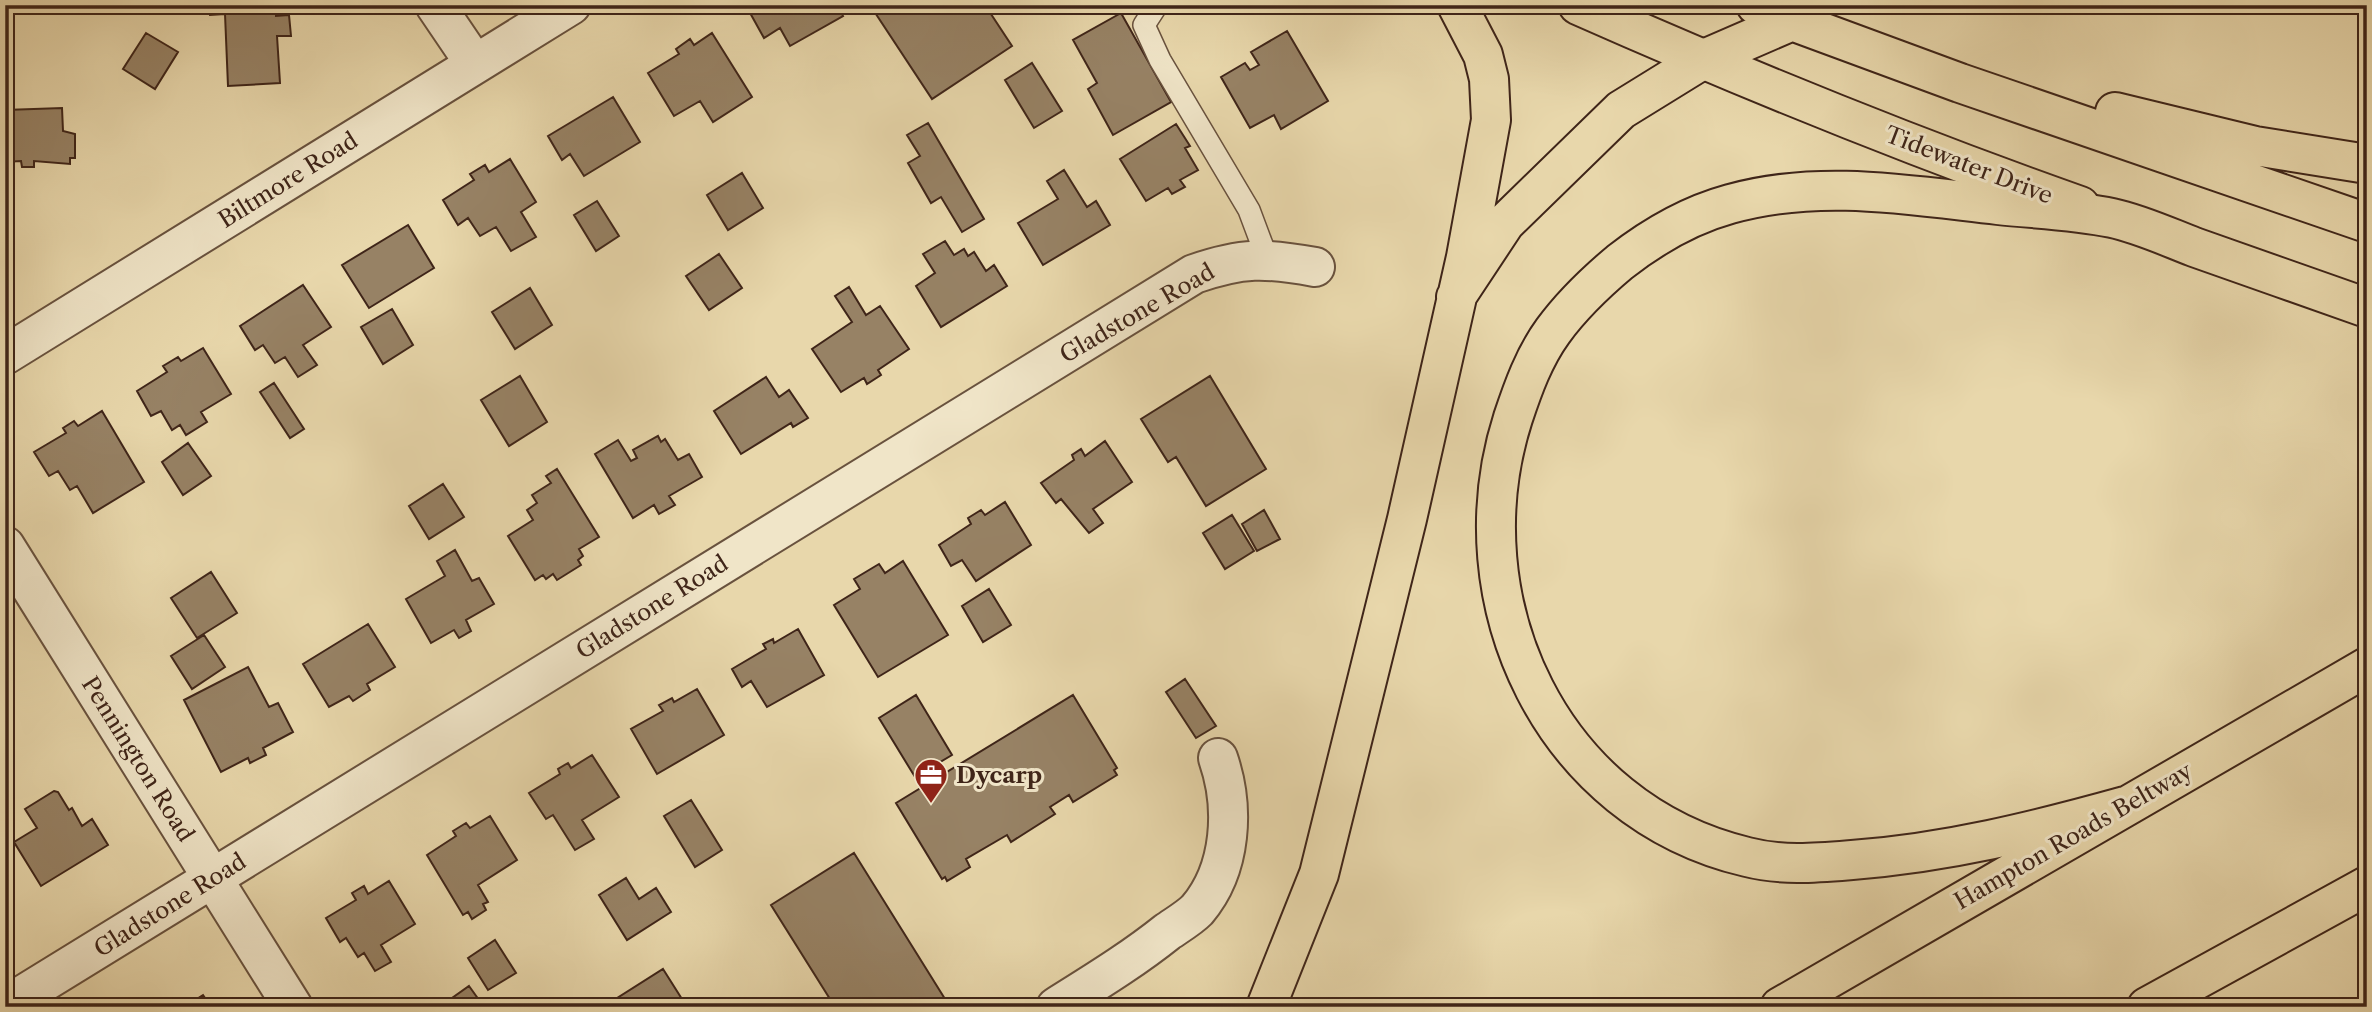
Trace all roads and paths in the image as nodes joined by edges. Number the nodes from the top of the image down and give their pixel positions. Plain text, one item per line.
1 (435, 5) edge
2 (571, 5) edge
3 (1157, 5) edge
4 (1457, 5) edge
5 (1578, 5) edge
6 (1756, 5) edge
7 (1793, 21) junction
8 (1702, 60) junction
9 (475, 64) junction
10 (1960, 83) junction
11 (2367, 164) edge
12 (2113, 218) junction
13 (2367, 223) edge
14 (1267, 258) junction
15 (1315, 267) dead end
16 (1456, 297) junction
17 (2367, 308) edge
18 (5, 355) edge
19 (5, 546) edge
20 (2367, 667) edge
21 (1218, 758) dead end
22 (2125, 806) junction
23 (213, 878) junction
24 (2367, 887) edge
25 (5, 1006) edge
26 (293, 1007) edge
27 (1056, 1007) edge
28 (1266, 1007) edge
29 (1780, 1007) edge
30 (2147, 1007) edge

1 - 9 street
2 - 9 street, Biltmore Road
3 - 14 lane
4 - 16 main road
5 - 8 main road, Tidewater Drive
6 - 7 main road
7 - 8 main road
7 - 10 main road
8 - 12 main road, Tidewater Drive
8 - 16 main road
9 - 18 street, Biltmore Road
10 - 11 main road
10 - 13 main road
12 - 17 main road, Tidewater Drive
12 - 22 main road
14 - 15 street, Gladstone Road
14 - 23 street, Gladstone Road
16 - 28 main road
19 - 23 street, Pennington Road
20 - 22 main road, Hampton Roads Beltway
21 - 27 street
22 - 29 main road, Hampton Roads Beltway
23 - 25 street, Gladstone Road
23 - 26 street, Pennington Road
24 - 30 main road

